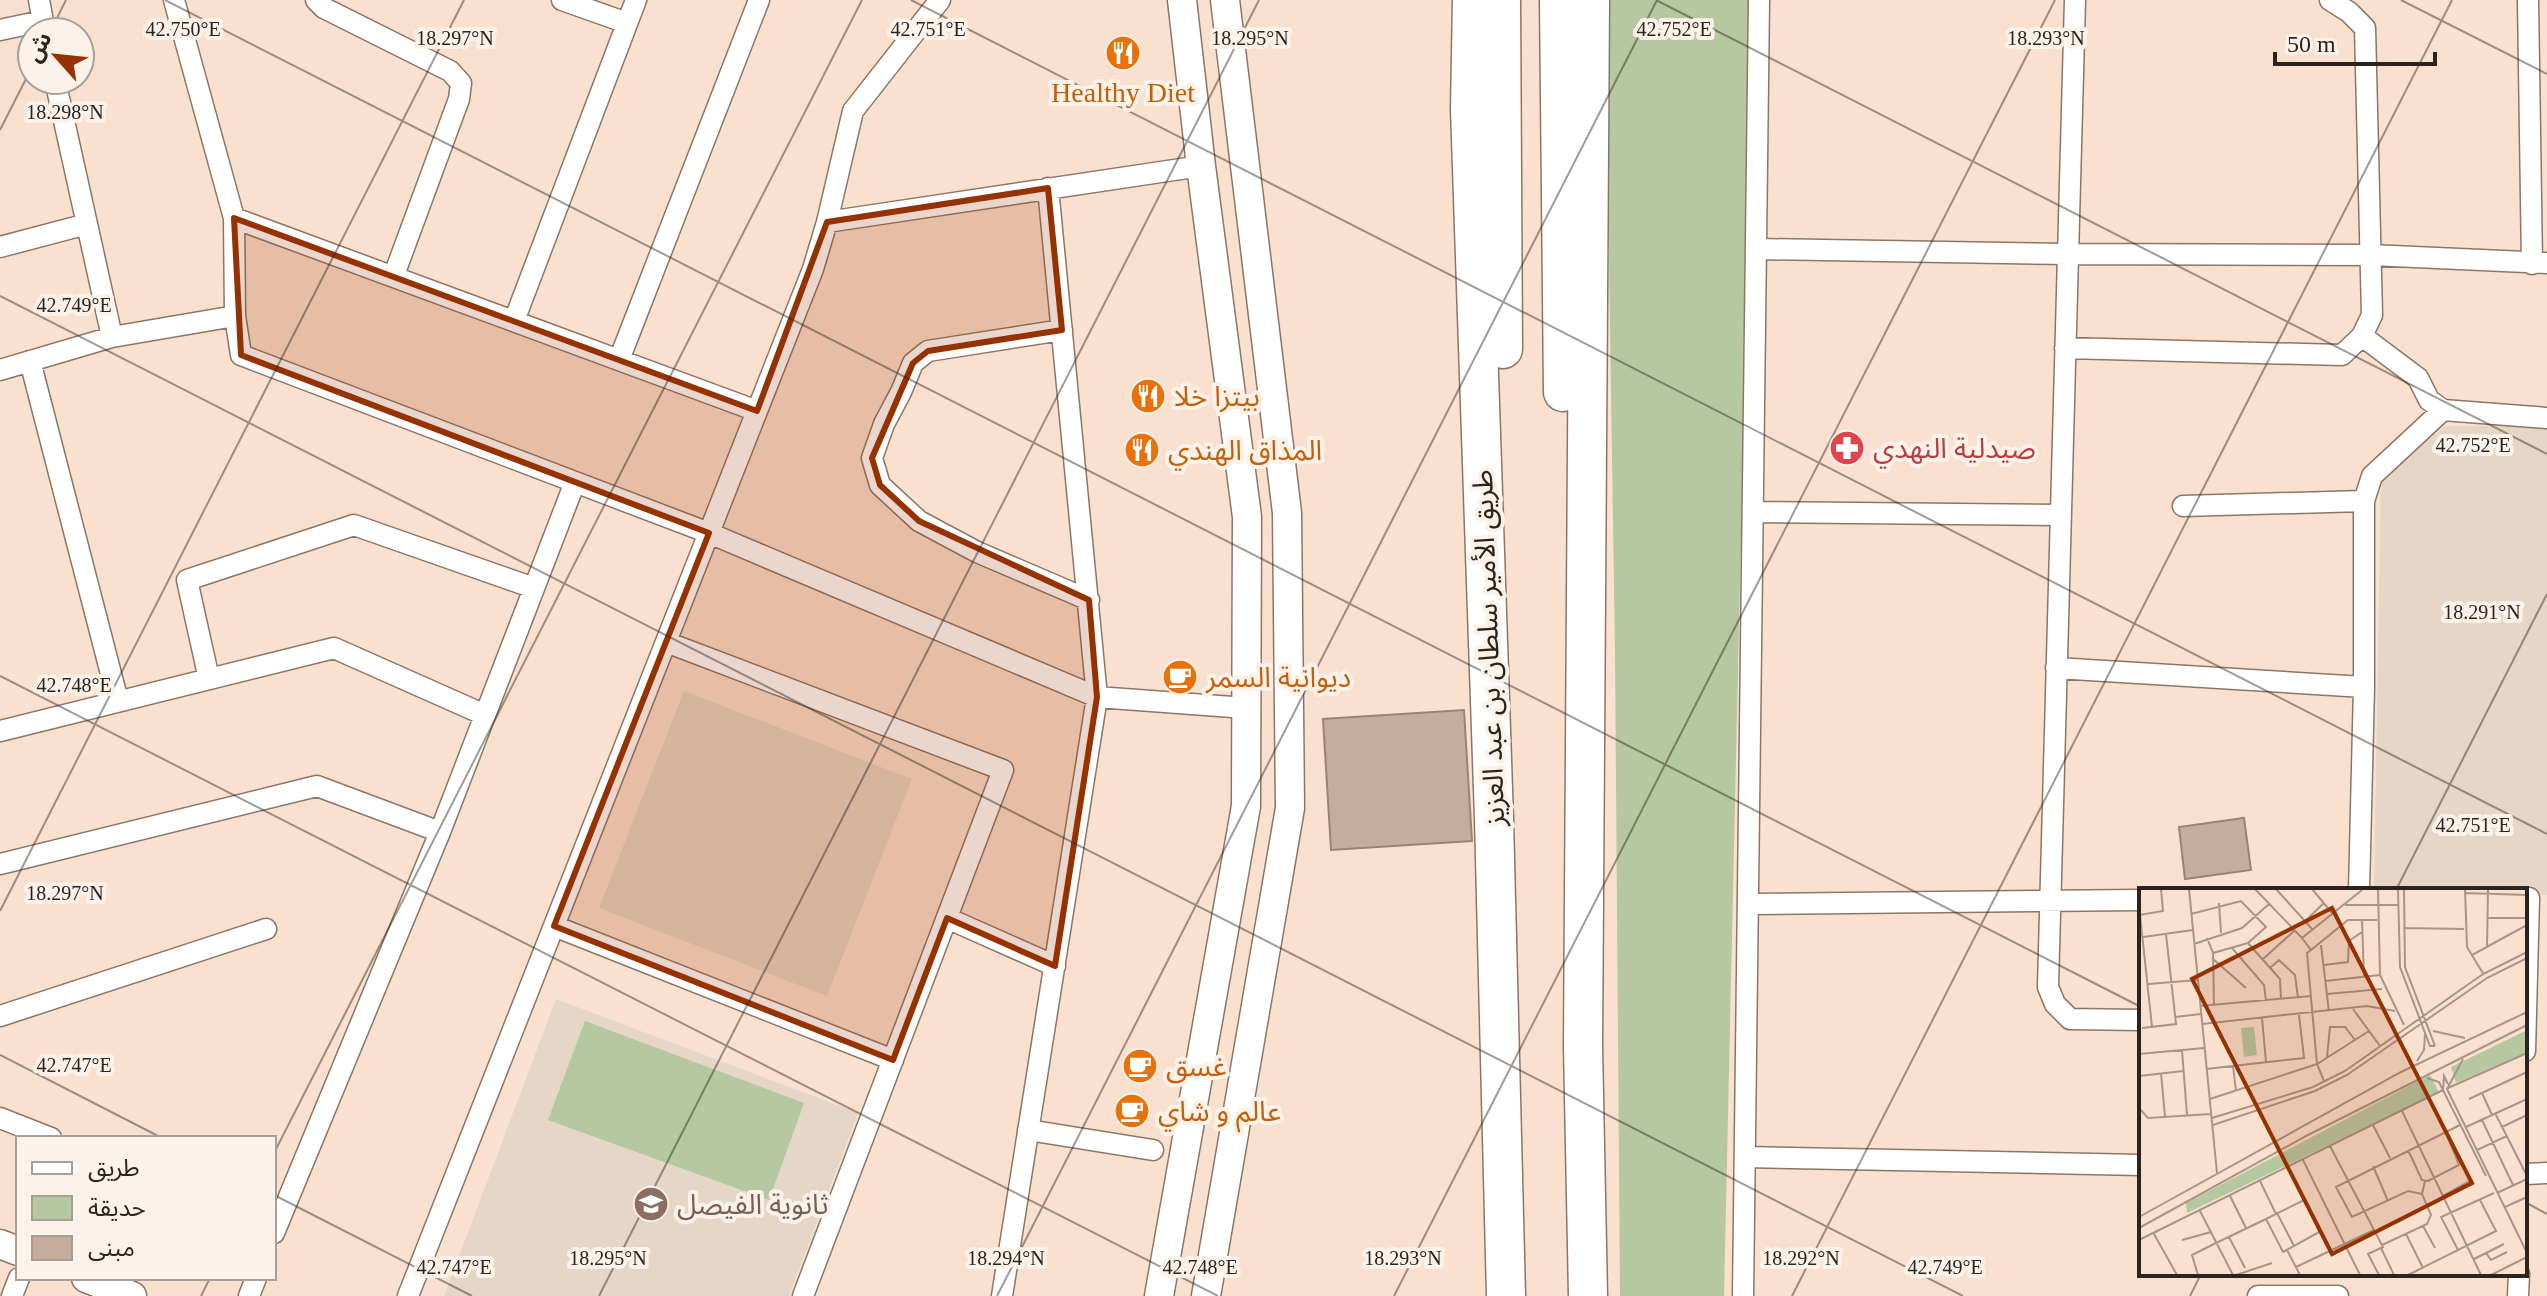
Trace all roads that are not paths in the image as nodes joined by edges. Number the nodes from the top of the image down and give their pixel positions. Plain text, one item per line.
1 (174, 0) edge
2 (316, 0) edge
3 (562, 0) edge
4 (636, 0) edge
5 (759, 0) edge
6 (940, 0) edge
7 (1182, 0) edge
8 (1225, 0) edge
9 (1452, 0) edge
10 (1472, 0) edge
11 (1501, 0) edge
12 (1559, 0) edge
13 (1759, 0) edge
14 (2075, 0) edge
15 (2330, 0) edge
16 (2528, 0) edge
17 (1592, 9) edge
18 (627, 23) junction
19 (59, 96) edge
20 (1470, 109) junction
21 (1201, 166) junction
22 (1048, 188) junction
23 (234, 218) junction
24 (827, 222) junction
25 (87, 224) junction
26 (0, 247) edge
27 (1756, 249) junction
28 (2067, 254) junction
29 (2371, 255) junction
30 (2540, 264) edge
31 (394, 275) junction
32 (235, 316) junction
33 (514, 321) junction
34 (1062, 330) junction
35 (2362, 336) junction
36 (112, 337) junction
37 (2065, 348) junction
38 (619, 360) junction
39 (30, 361) junction
40 (0, 370) edge
41 (2443, 410) junction
42 (757, 411) junction
43 (2547, 418) edge
44 (575, 482) junction
45 (2364, 501) junction
46 (2183, 506) dead end
47 (1753, 512) junction
48 (2060, 515) junction
49 (709, 533) junction
50 (1486, 587) junction
51 (534, 588) junction
52 (1089, 600) junction
53 (1586, 609) junction
54 (666, 642) junction
55 (2056, 668) junction
56 (209, 679) junction
57 (2364, 687) junction
58 (1097, 697) junction
59 (118, 701) junction
60 (1246, 708) junction
61 (485, 715) junction
62 (0, 731) edge
63 (440, 832) junction
64 (0, 864) edge
65 (2359, 888) edge
66 (2534, 898) edge
67 (2049, 900) junction
68 (2139, 900) edge
69 (1748, 904) junction
70 (947, 918) junction
71 (554, 926) junction
72 (266, 929) dead end
73 (1055, 966) junction
74 (0, 1016) edge
75 (2527, 1017) edge
76 (2139, 1020) edge
77 (893, 1060) junction
78 (0, 1118) edge
79 (1028, 1130) junction
80 (46, 1136) edge
81 (1153, 1150) dead end
82 (1745, 1157) junction
83 (2139, 1165) edge
84 (2547, 1173) edge
85 (2527, 1174) edge
86 (276, 1226) edge
87 (2519, 1276) edge
88 (91, 1280) edge
89 (132, 1296) edge
90 (408, 1296) edge
91 (803, 1296) edge
92 (1002, 1296) edge
93 (1159, 1296) edge
94 (1206, 1296) edge
95 (1506, 1296) edge
96 (1588, 1296) edge
97 (1743, 1296) edge
98 (2258, 1296) edge
99 (2338, 1296) edge
100 (2518, 1296) edge

1 - 23 street
2 - 31 street
3 - 18 street
4 - 18 street
5 - 38 street
6 - 24 street
7 - 21 street
8 - 94 street
9 - 20 street
10 - 20 highway, طريق الأمير سلطان بن عبد العزيز
11 - 50 highway
12 - 53 highway
13 - 27 street
14 - 28 street
15 - 29 street
16 - 30 street
17 - 53 highway
18 - 33 street
19 - 25 street
20 - 50 highway, طريق الأمير سلطان بن عبد العزيز
21 - 22 street
21 - 60 street
22 - 24 street
22 - 34 street
23 - 31 street
23 - 32 street
24 - 42 street
25 - 26 street
25 - 36 street
27 - 28 street
27 - 47 street
28 - 29 street
28 - 37 street
29 - 30 street
29 - 35 street
31 - 33 street
32 - 36 street
32 - 44 street
33 - 38 street
34 - 52 street
34 - 52 street
35 - 37 street
35 - 41 street
36 - 39 street
37 - 48 street
38 - 42 street
39 - 40 street
39 - 59 street
41 - 43 street
41 - 45 street
42 - 49 street
44 - 49 street
44 - 51 street
45 - 46 street
45 - 57 street
47 - 48 street
47 - 69 street
48 - 55 street
49 - 54 street
49 - 58 street
50 - 95 highway, طريق الأمير سلطان بن عبد العزيز
51 - 56 street
51 - 61 street
52 - 58 street
53 - 96 highway
54 - 70 street
54 - 71 street
55 - 57 street
55 - 67 street
56 - 59 street
56 - 61 street
57 - 65 street
58 - 60 street
58 - 73 street
59 - 62 street
60 - 93 street
61 - 63 street
63 - 64 street
63 - 86 street
66 - 75 street
67 - 68 street
67 - 69 street
67 - 76 street
69 - 82 street
70 - 73 street
70 - 77 street
71 - 77 street
71 - 90 street
72 - 74 street
73 - 79 street
77 - 91 street
78 - 80 street
79 - 81 street
79 - 92 street
82 - 83 street
82 - 97 street
84 - 85 street
87 - 100 street
88 - 89 street
98 - 99 street

